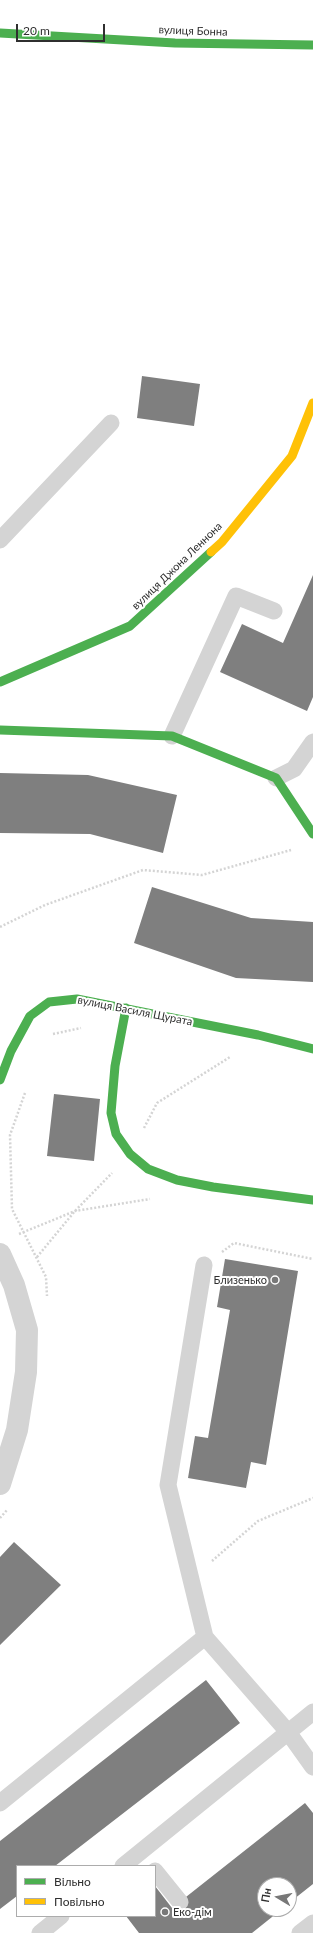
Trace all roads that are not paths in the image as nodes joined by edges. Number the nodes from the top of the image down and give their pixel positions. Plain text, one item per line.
1 (0, 33) edge
2 (313, 45) edge
3 (313, 403) edge
4 (111, 423) dead end
5 (0, 540) edge
6 (274, 611) dead end
7 (0, 682) edge
8 (0, 730) edge
9 (172, 736) junction
10 (313, 742) edge
11 (276, 778) junction
12 (313, 834) edge
13 (126, 1008) junction
14 (313, 1049) edge
15 (0, 1080) edge
16 (313, 1200) edge
17 (0, 1254) edge
18 (204, 1265) road end
19 (0, 1484) edge
20 (205, 1637) junction
21 (313, 1712) edge
22 (288, 1732) junction
23 (313, 1766) edge
24 (0, 1803) edge
25 (140, 1852) junction
26 (124, 1865) edge
27 (150, 1865) edge
28 (156, 1872) edge
29 (180, 1902) dead end
30 (60, 1917) edge
31 (313, 1923) edge
32 (40, 1933) edge
33 (300, 1933) edge

1 - 2 street, вулиця Бонна
3 - 7 street, вулиця Джона Леннона
4 - 5 lane
6 - 9 lane
8 - 9 street
9 - 11 street
10 - 11 lane
11 - 12 street
13 - 14 street, вулиця Василя Щурата
13 - 15 street, вулиця Василя Щурата
13 - 16 street
17 - 19 street
18 - 20 lane
20 - 22 lane
20 - 24 lane
21 - 22 lane
22 - 23 lane
22 - 25 lane
25 - 26 lane
25 - 27 lane
28 - 29 lane
30 - 32 lane
31 - 33 lane

